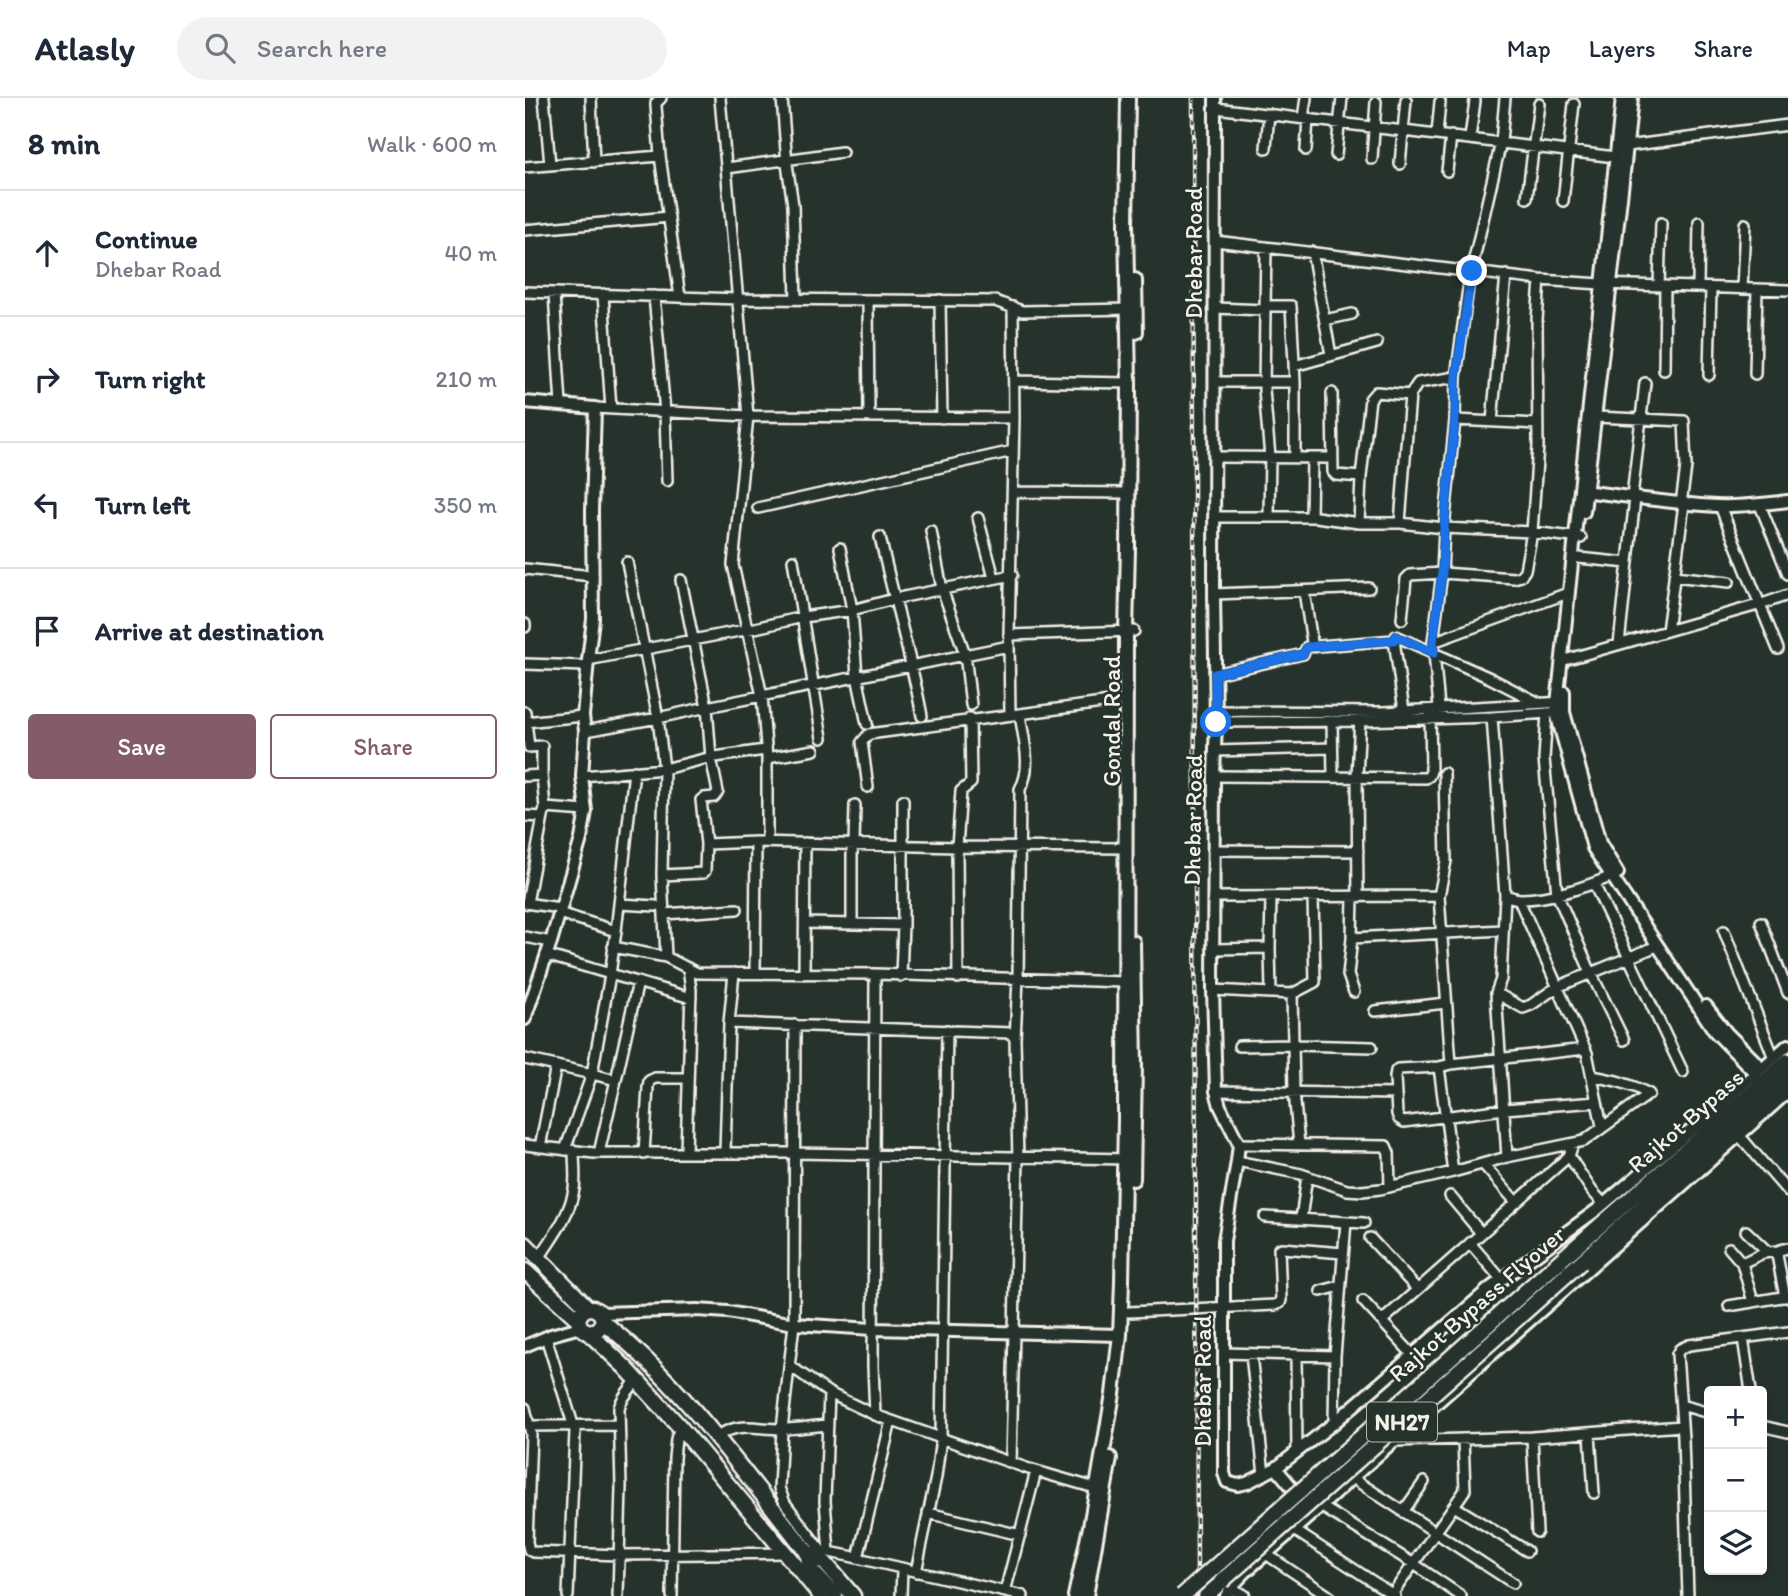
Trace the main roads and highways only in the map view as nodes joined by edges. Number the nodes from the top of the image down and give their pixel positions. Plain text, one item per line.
1 (1129, 98) edge
2 (1137, 98) edge
3 (1132, 309) junction
4 (1130, 631) junction
5 (1781, 1059) edge
6 (1788, 1077) edge
7 (1129, 1159) junction
8 (1670, 1198) road end
9 (1648, 1202) junction
10 (1621, 1217) junction
11 (525, 1244) edge
12 (1576, 1256) junction
13 (525, 1272) edge
14 (589, 1320) junction
15 (1123, 1339) junction
16 (819, 1552) junction
17 (1085, 1595) edge
18 (821, 1596) edge
19 (835, 1596) edge
20 (853, 1596) edge
21 (1182, 1596) edge
22 (1206, 1596) edge

1 - 3 main road
2 - 3 main road, Gondal Road
3 - 4 main road, Gondal Road
3 - 4 main road
4 - 7 main road, Gondal Road
4 - 7 main road
5 - 10 highway, Rajkot Bypass / NH27
6 - 9 highway, Rajkot Bypass / NH27
7 - 15 main road
7 - 15 main road, Gondal Road
8 - 9 highway
9 - 10 highway, Rajkot Bypass / NH27
10 - 12 highway, Rajkot Bypass Flyover / NH27
11 - 14 highway
12 - 21 highway, Rajkot Bypass Flyover / NH27, bridge
12 - 22 highway, Rajkot Bypass Flyover / NH27, bridge
13 - 14 highway
14 - 16 highway
14 - 18 highway
15 - 17 main road
16 - 19 highway
16 - 20 highway

